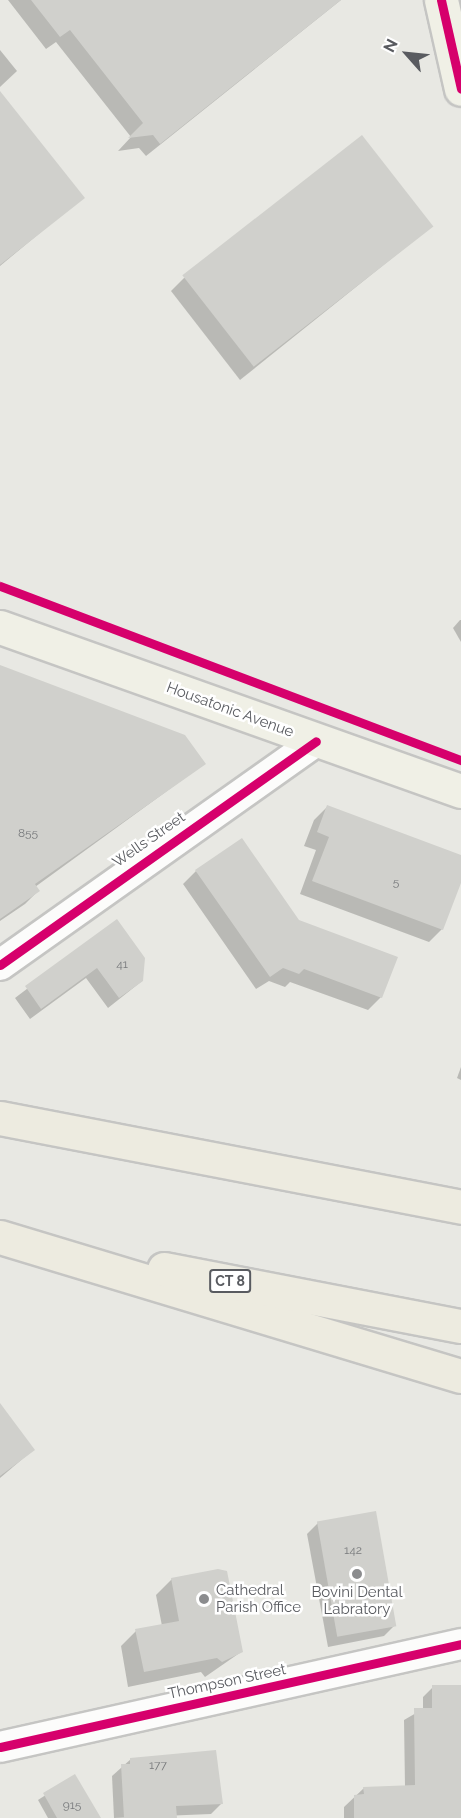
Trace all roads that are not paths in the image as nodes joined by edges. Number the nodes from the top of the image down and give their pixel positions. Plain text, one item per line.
1 (441, 0) edge
2 (461, 89) edge
3 (0, 627) edge
4 (316, 741) junction
5 (461, 791) edge
6 (0, 964) edge
7 (0, 1118) edge
8 (461, 1207) edge
9 (0, 1237) edge
10 (461, 1326) edge
11 (461, 1376) edge
12 (461, 1644) edge
13 (0, 1747) edge

1 - 2 main road
3 - 4 main road, Housatonic Avenue
4 - 5 main road, Housatonic Avenue
4 - 6 street, Wells Street
7 - 8 highway
9 - 10 highway, CT 8
9 - 11 highway
12 - 13 street, Thompson Street

